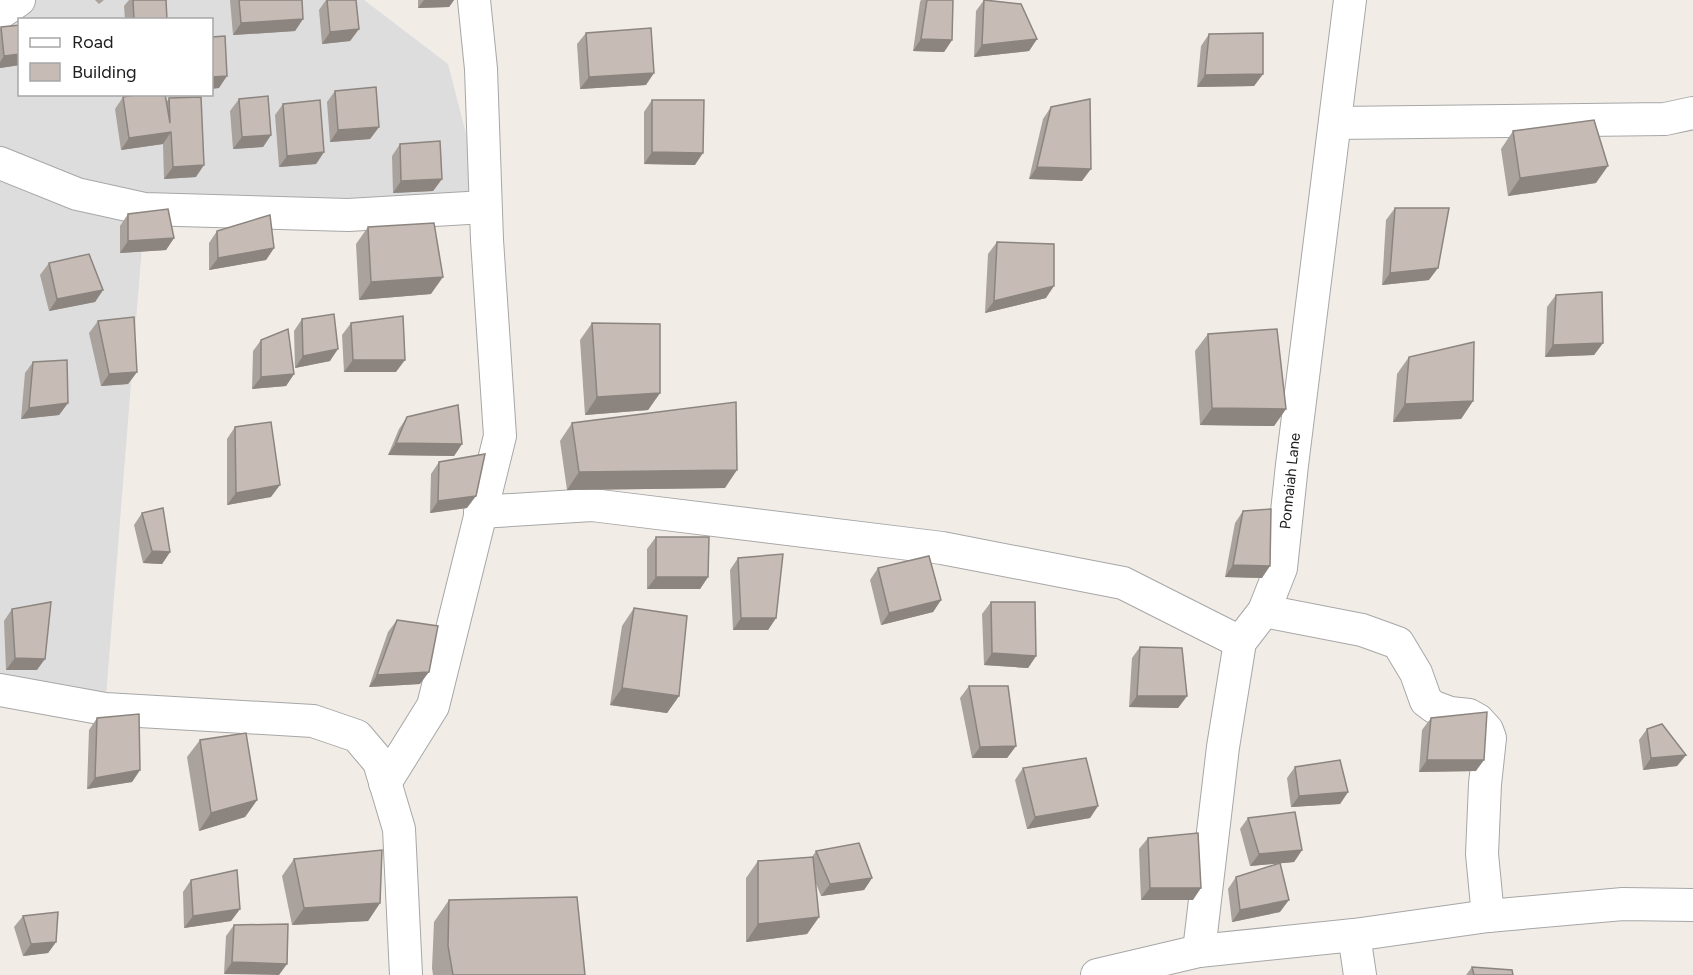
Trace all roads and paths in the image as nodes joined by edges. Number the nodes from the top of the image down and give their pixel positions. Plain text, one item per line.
1 (19, 0) edge
2 (474, 0) edge
3 (1350, 0) edge
4 (0, 13) edge
5 (1693, 113) edge
6 (1335, 123) junction
7 (0, 164) edge
8 (485, 207) junction
9 (480, 512) junction
10 (1264, 611) junction
11 (1240, 642) junction
12 (0, 690) edge
13 (385, 783) junction
14 (1693, 905) edge
15 (1488, 916) junction
16 (1354, 936) junction
17 (1199, 951) junction
18 (406, 975) edge
19 (1097, 975) edge
20 (1360, 975) edge

1 - 4 street
2 - 8 street
3 - 6 street, Ponnaiah Lane
5 - 6 street
6 - 10 street, Ponnaiah Lane
7 - 8 street
8 - 9 street
9 - 11 street
9 - 13 street
10 - 11 street, Ponnaiah Lane
10 - 15 street
11 - 17 street, Ponnaiah Lane
12 - 13 street
13 - 18 street
14 - 15 street
15 - 16 street
16 - 17 street
16 - 20 street
17 - 19 street

